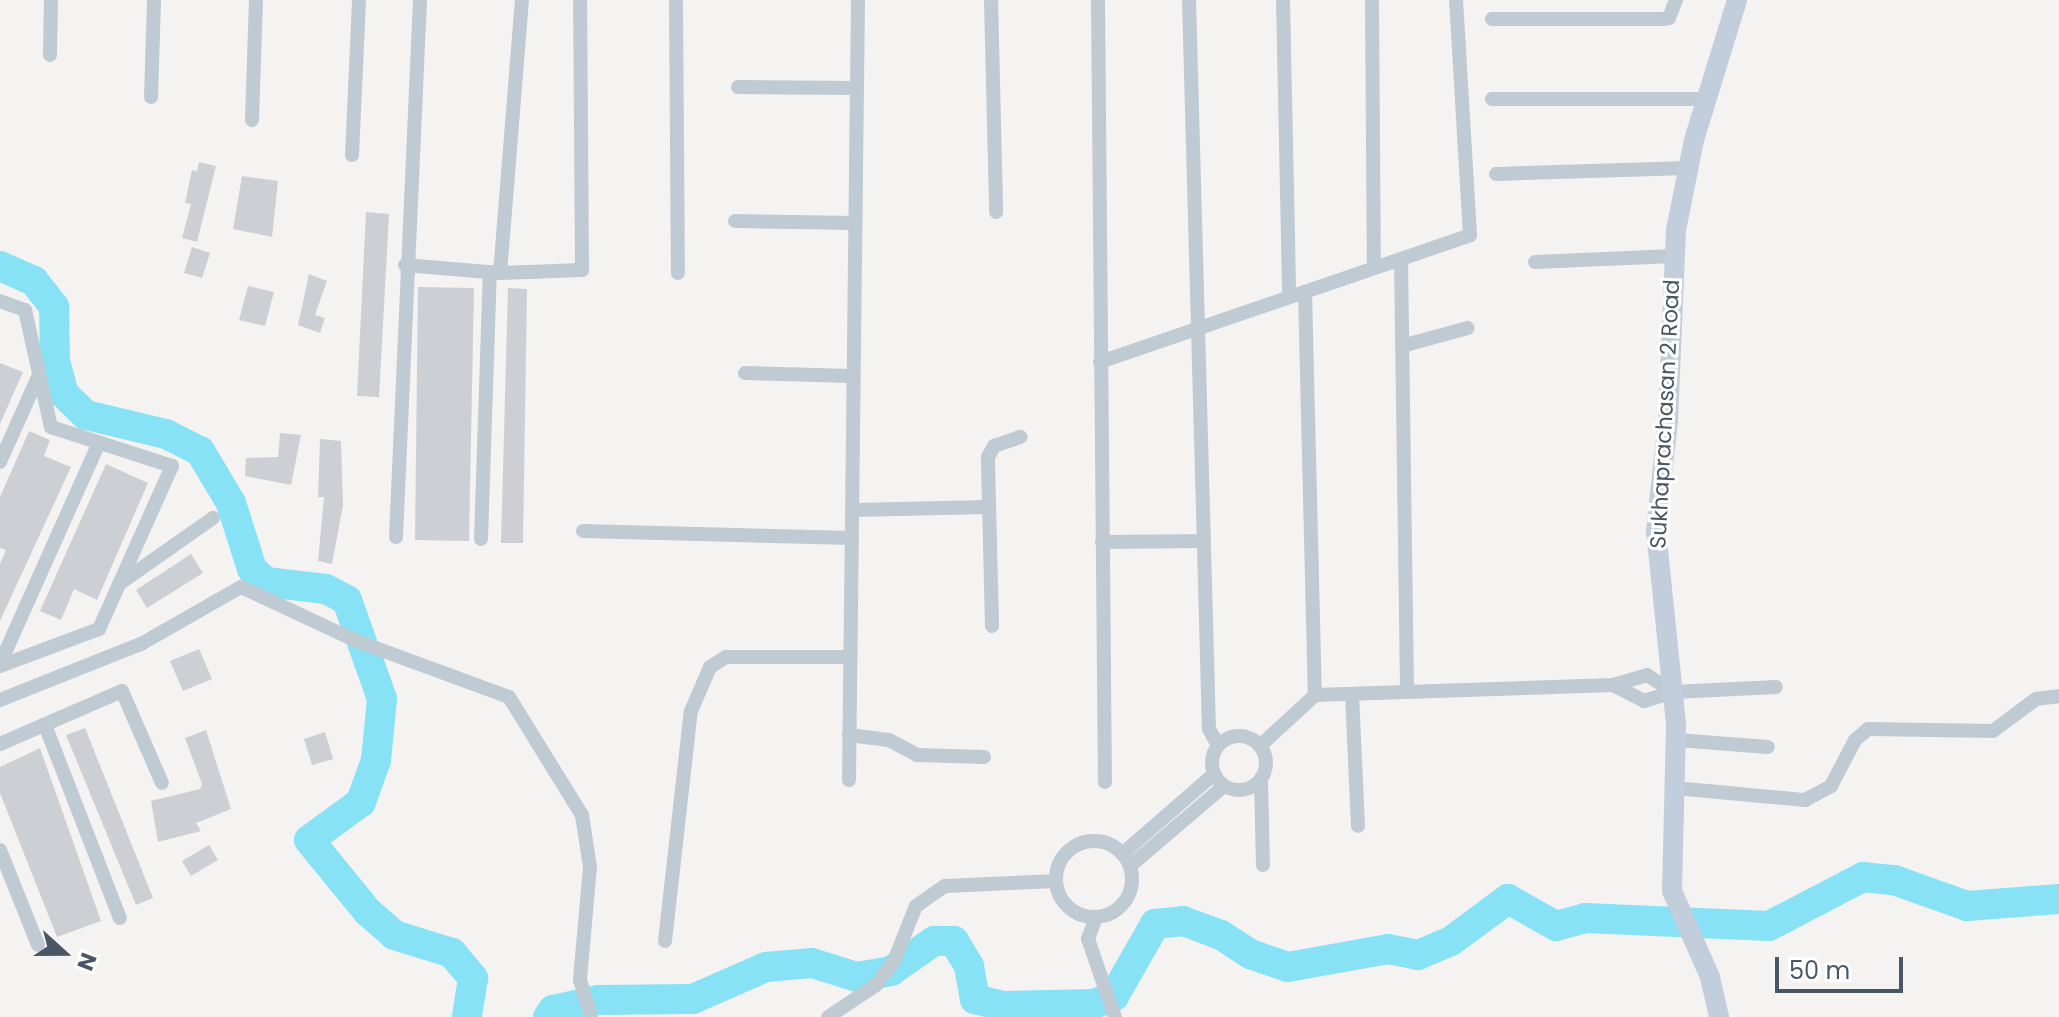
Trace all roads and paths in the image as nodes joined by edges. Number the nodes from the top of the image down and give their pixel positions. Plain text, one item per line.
1 (51, 0) edge
2 (154, 0) edge
3 (256, 0) edge
4 (359, 0) edge
5 (420, 0) edge
6 (522, 0) edge
7 (580, 0) edge
8 (676, 0) edge
9 (858, 0) edge
10 (991, 0) edge
11 (1098, 0) edge
12 (1189, 0) edge
13 (1283, 0) edge
14 (1372, 0) edge
15 (1456, 0) edge
16 (1676, 0) edge
17 (1737, 0) edge
18 (1492, 19) dead end
19 (50, 55) dead end
20 (738, 87) dead end
21 (857, 88) junction
22 (151, 97) dead end
23 (1492, 99) dead end
24 (1707, 99) junction
25 (252, 120) dead end
26 (352, 155) dead end
27 (1688, 168) junction
28 (1496, 174) dead end
29 (996, 212) dead end
30 (735, 221) dead end
31 (854, 223) junction
32 (1674, 256) junction
33 (1401, 259) junction
34 (1535, 262) dead end
35 (405, 265) junction
36 (1374, 268) junction
37 (495, 273) junction
38 (678, 273) dead end
39 (1305, 292) junction
40 (1289, 297) junction
41 (0, 301) edge
42 (1198, 328) junction
43 (1468, 328) dead end
44 (1402, 346) junction
45 (1100, 362) junction
46 (745, 373) dead end
47 (40, 375) junction
48 (852, 376) junction
49 (1020, 437) dead end
50 (99, 443) junction
51 (0, 462) edge
52 (987, 507) junction
53 (853, 510) junction
54 (213, 518) dead end
55 (583, 531) dead end
56 (396, 537) dead end
57 (852, 538) junction
58 (481, 539) dead end
59 (1204, 541) junction
60 (1102, 542) junction
61 (119, 584) junction
62 (992, 626) dead end
63 (850, 657) junction
64 (0, 665) edge
65 (1613, 685) junction
66 (1776, 687) dead end
67 (1407, 692) junction
68 (1673, 692) junction
69 (1352, 694) junction
70 (1315, 695) junction
71 (2059, 696) edge
72 (0, 700) edge
73 (45, 725) junction
74 (849, 735) junction
75 (1677, 740) junction
76 (0, 744) edge
77 (1218, 745) junction
78 (1260, 746) junction
79 (1768, 747) dead end
80 (984, 757) dead end
81 (1214, 774) junction
82 (1261, 779) junction
83 (849, 780) dead end
84 (1105, 782) dead end
85 (162, 783) dead end
86 (1224, 786) junction
87 (1675, 788) junction
88 (1358, 826) dead end
89 (0, 850) edge
90 (1126, 860) junction
91 (1263, 865) dead end
92 (1056, 881) junction
93 (1096, 917) junction
94 (120, 918) dead end
95 (665, 941) dead end
96 (38, 945) dead end
97 (1114, 1014) edge
98 (591, 1017) edge
99 (828, 1017) edge
100 (1719, 1017) edge

1 - 19 street
2 - 22 street
3 - 25 street
4 - 26 street
5 - 35 street
6 - 37 street
7 - 37 street
8 - 38 street
9 - 21 street
10 - 29 street
11 - 45 street
12 - 42 street
13 - 40 street
14 - 36 street
15 - 33 street
16 - 18 street
17 - 24 street, Sukhaprachasan 2 Road
20 - 21 street
21 - 31 street
23 - 24 street
24 - 27 street, Sukhaprachasan 2 Road
27 - 28 street
27 - 32 street, Sukhaprachasan 2 Road
30 - 31 street
31 - 48 street
32 - 34 street
32 - 68 street, Sukhaprachasan 2 Road
33 - 36 street
33 - 44 street
35 - 37 street
35 - 56 street
36 - 39 street
37 - 58 street
39 - 40 street
39 - 70 street
40 - 42 street
41 - 47 street
42 - 45 street
42 - 59 street
43 - 44 street
44 - 67 street
45 - 60 street
46 - 48 street
47 - 50 street
47 - 51 street
48 - 53 street
49 - 52 street
50 - 61 street
50 - 64 street
52 - 53 street
52 - 62 street
53 - 57 street
54 - 61 street
55 - 57 street
57 - 63 street
59 - 60 street
59 - 77 street
60 - 84 street
61 - 64 street
63 - 74 street
63 - 95 street
65 - 67 street
65 - 68 street
65 - 68 street
66 - 68 street
67 - 69 street
68 - 75 street, Sukhaprachasan 2 Road
69 - 70 street
69 - 88 street
70 - 78 street
71 - 87 street
72 - 98 street
73 - 76 street
73 - 85 street
73 - 94 street
74 - 80 street
74 - 83 street
75 - 79 street
75 - 87 street, Sukhaprachasan 2 Road
77 - 78 street
77 - 81 street
78 - 82 street
81 - 86 street
81 - 90 street
82 - 86 street
82 - 91 street
86 - 90 street
87 - 100 street, Sukhaprachasan 2 Road
89 - 96 street
90 - 92 street
90 - 93 street
92 - 93 street
92 - 99 street
93 - 97 street

